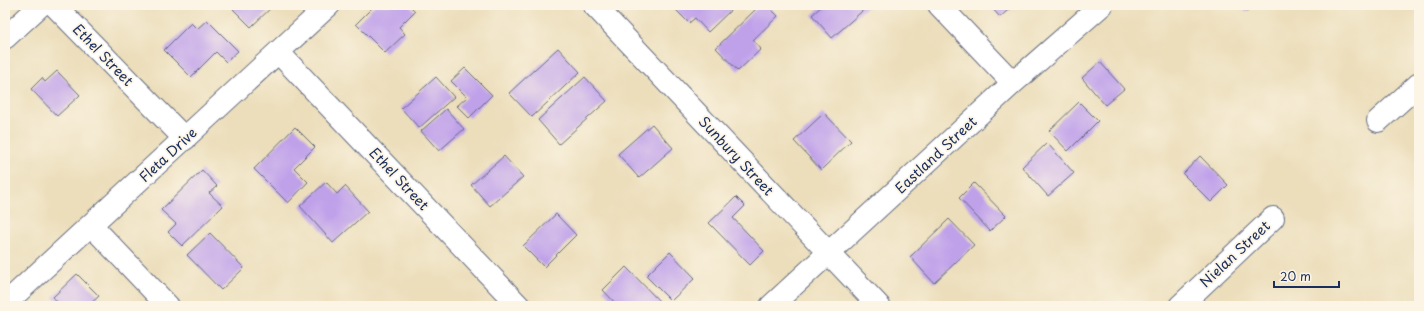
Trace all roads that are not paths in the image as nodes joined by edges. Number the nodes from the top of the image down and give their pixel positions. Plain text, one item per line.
1 (41, 5) edge
2 (54, 5) edge
3 (329, 5) edge
4 (594, 5) edge
5 (939, 5) edge
6 (1102, 5) edge
7 (5, 38) edge
8 (279, 52) junction
9 (1013, 83) junction
10 (1419, 84) edge
11 (1378, 122) dead end
12 (185, 139) junction
13 (1273, 218) dead end
14 (91, 225) junction
15 (829, 254) junction
16 (5, 304) edge
17 (168, 306) edge
18 (519, 306) edge
19 (771, 306) edge
20 (879, 306) edge
21 (1180, 306) edge

1 - 7 street
2 - 12 street, Ethel Street
3 - 8 street, Fleta Drive
4 - 15 street, Sunbury Street
5 - 9 street
6 - 9 street, Eastland Street
8 - 12 street, Fleta Drive
8 - 18 street, Ethel Street
9 - 15 street, Eastland Street
10 - 11 street
12 - 14 street, Fleta Drive
13 - 21 street, Nielan Street
14 - 16 street, Fleta Drive
14 - 17 street
15 - 19 street, Eastland Street
15 - 20 street, Sunbury Street

